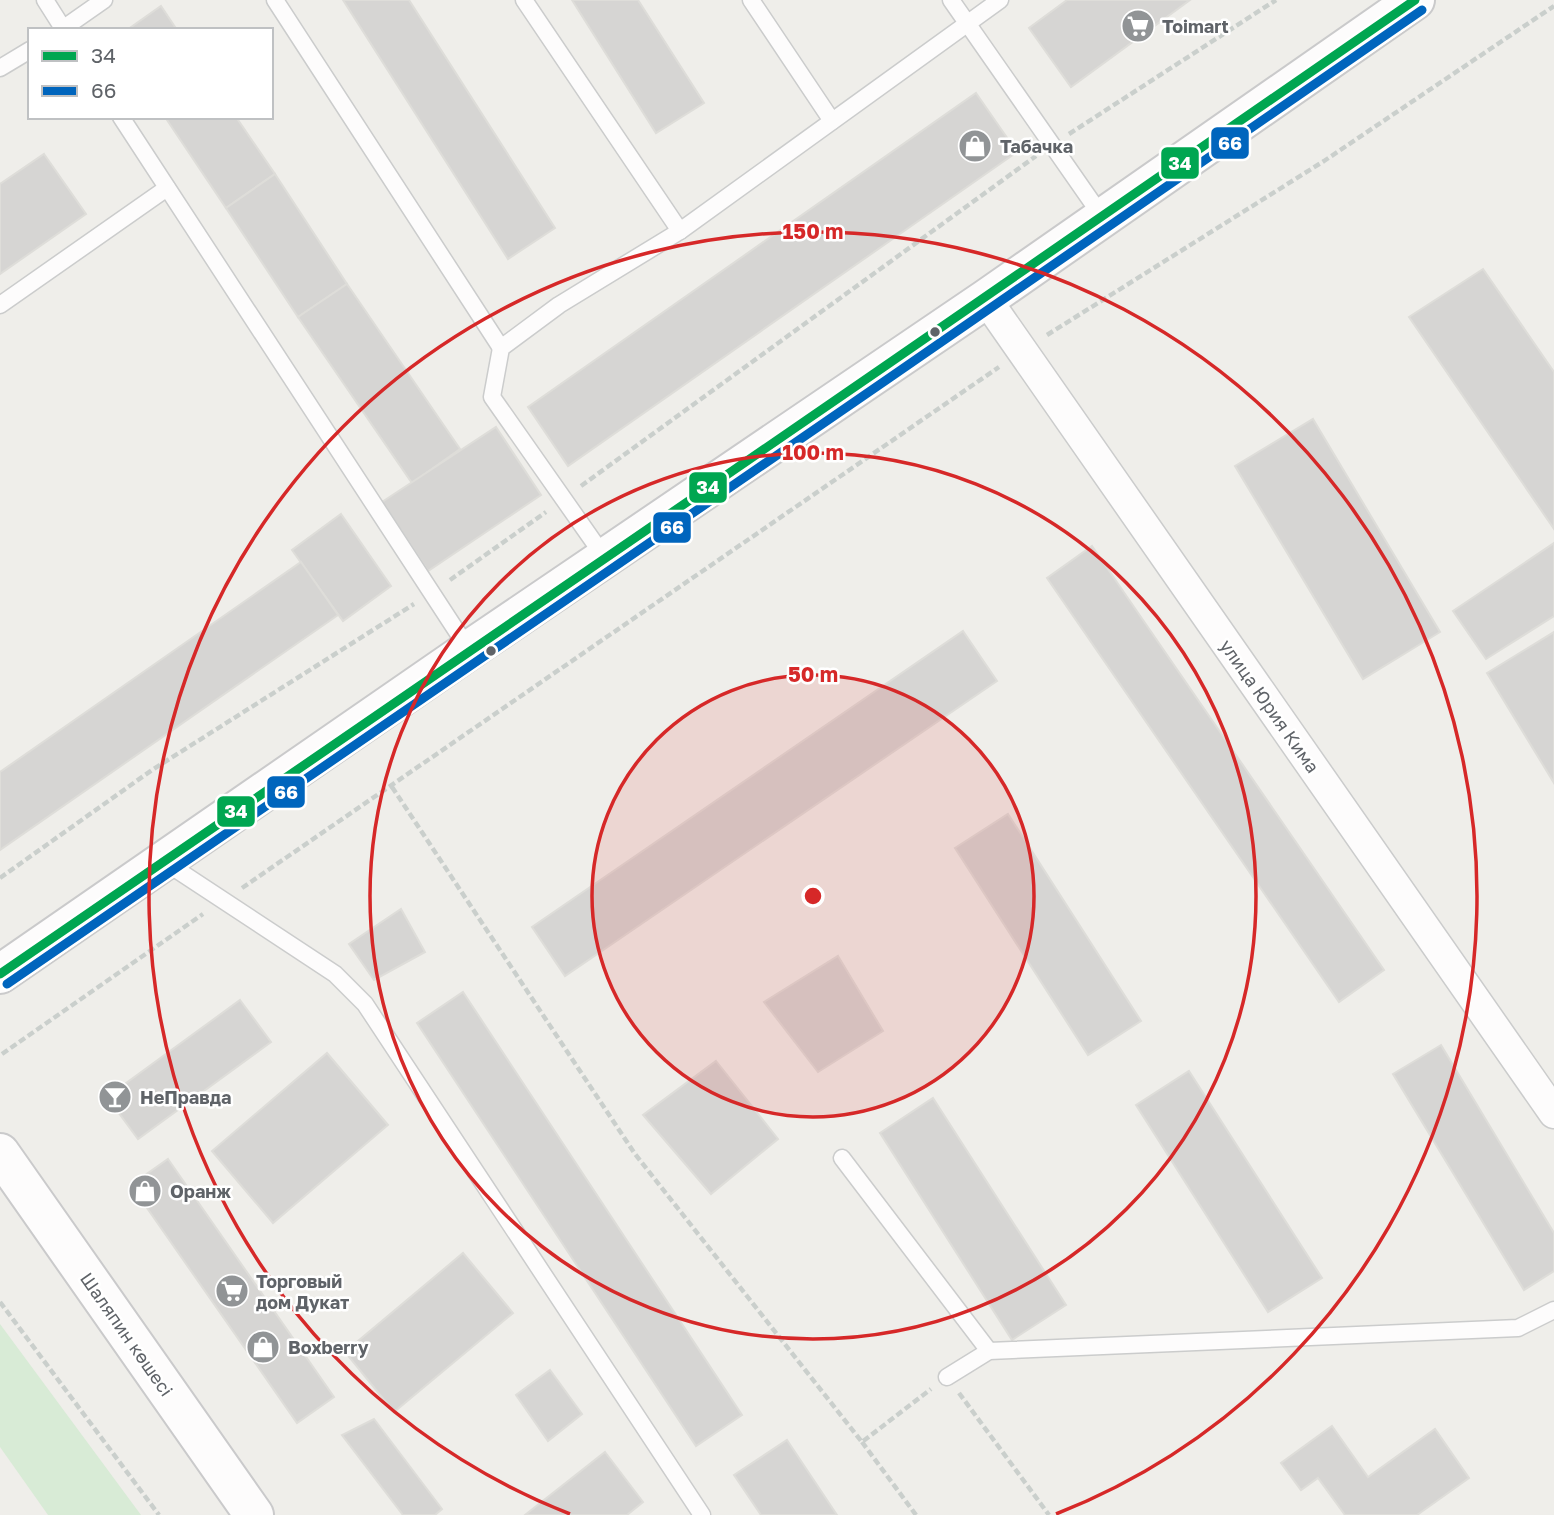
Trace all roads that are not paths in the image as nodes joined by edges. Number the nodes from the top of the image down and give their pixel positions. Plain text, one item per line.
1 (45, 0) edge
2 (104, 0) edge
3 (275, 0) edge
4 (524, 0) edge
5 (751, 0) edge
6 (951, 0) edge
7 (1000, 0) edge
8 (1415, 0) edge
9 (968, 23) junction
10 (62, 28) edge
11 (64, 28) edge
12 (28, 51) edge
13 (0, 68) edge
14 (122, 119) edge
15 (832, 121) junction
16 (167, 188) junction
17 (1103, 218) junction
18 (680, 231) junction
19 (986, 299) junction
20 (0, 305) edge
21 (501, 348) junction
22 (605, 558) junction
23 (469, 650) junction
24 (164, 862) junction
25 (0, 974) edge
26 (1554, 1113) edge
27 (0, 1153) edge
28 (842, 1158) dead end
29 (1554, 1310) edge
30 (989, 1351) junction
31 (947, 1377) road end
32 (254, 1515) edge
33 (702, 1515) edge

1 - 10 lane
2 - 11 lane
3 - 21 lane
4 - 18 lane
5 - 15 lane
6 - 9 lane
7 - 9 lane
8 - 17 main road
9 - 15 lane
9 - 17 lane
12 - 13 lane
14 - 16 lane
15 - 18 lane
16 - 20 lane
16 - 23 lane
17 - 19 main road
18 - 21 lane
19 - 22 main road
19 - 26 street, улица Юрия Кима
21 - 22 lane
22 - 23 main road
23 - 24 main road
24 - 25 main road
24 - 33 lane
27 - 32 main road, Шаляпин көшесі
28 - 30 lane
29 - 30 lane
30 - 31 lane

